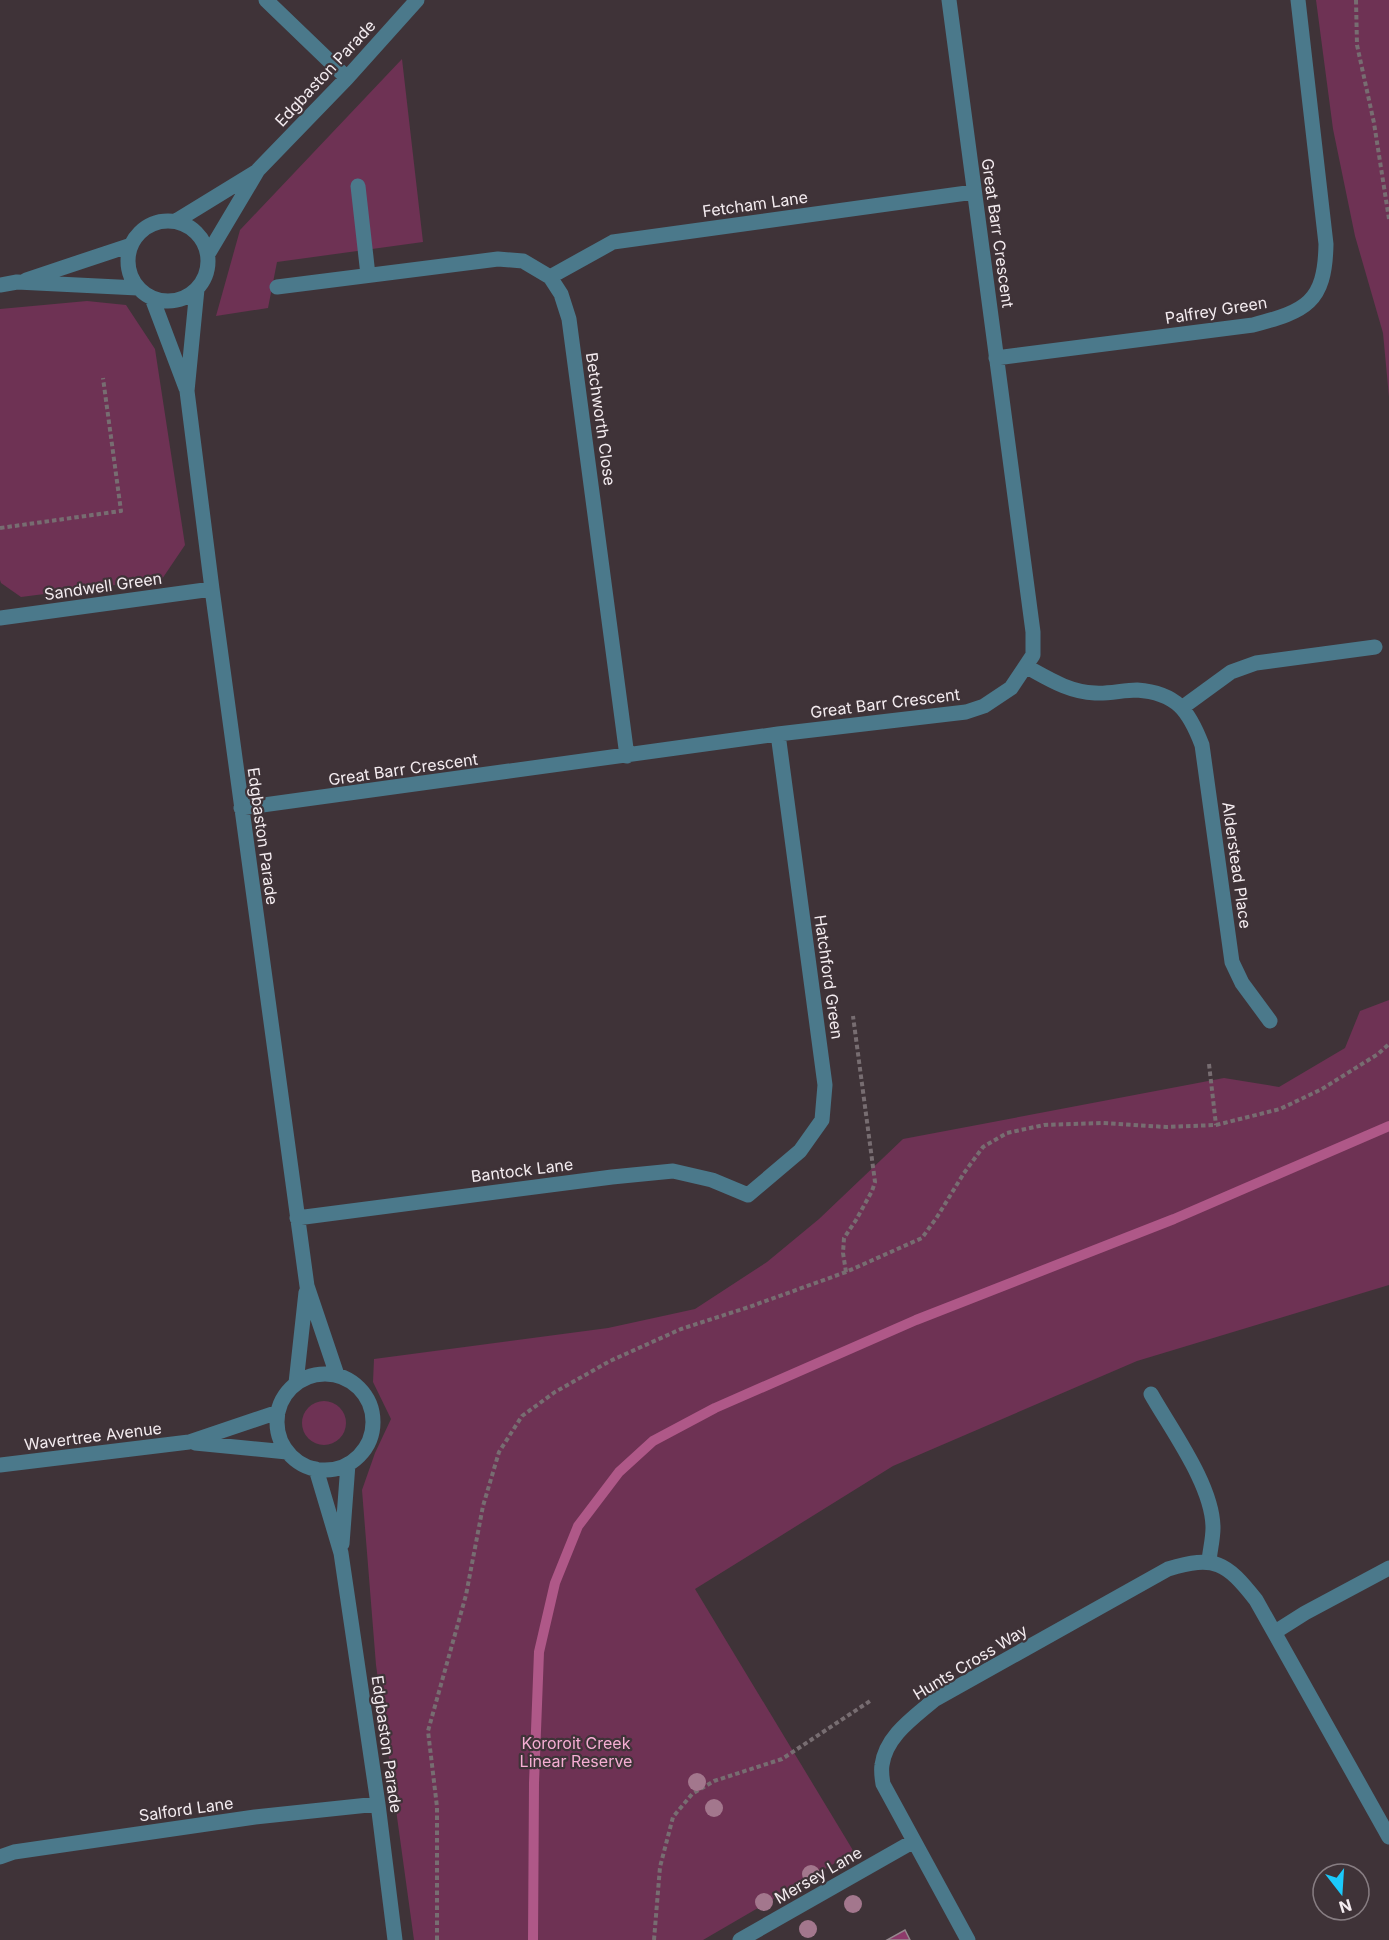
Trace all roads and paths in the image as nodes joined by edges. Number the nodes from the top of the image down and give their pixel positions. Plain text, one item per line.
1 (266, 0) edge
2 (417, 0) edge
3 (950, 0) edge
4 (1298, 0) edge
5 (1356, 0) edge
6 (347, 78) junction
7 (258, 170) junction
8 (358, 186) dead end
9 (974, 192) junction
10 (1389, 219) edge
11 (176, 221) junction
12 (131, 245) junction
13 (208, 254) junction
14 (368, 275) junction
15 (549, 277) junction
16 (17, 282) junction
17 (0, 285) edge
18 (277, 287) dead end
19 (138, 288) junction
20 (197, 289) junction
21 (152, 298) junction
22 (996, 358) junction
23 (103, 378) dead end
24 (187, 391) junction
25 (0, 528) edge
26 (212, 589) junction
27 (0, 618) edge
28 (1375, 647) dead end
29 (1027, 667) junction
30 (1183, 707) junction
31 (778, 734) junction
32 (627, 756) junction
33 (241, 808) junction
34 (852, 1016) dead end
35 (1270, 1021) dead end
36 (1389, 1044) edge
37 (1209, 1064) dead end
38 (1216, 1125) junction
39 (748, 1196) joint
40 (297, 1218) junction
41 (846, 1272) junction
42 (307, 1286) junction
43 (337, 1375) junction
44 (296, 1383) junction
45 (1151, 1394) dead end
46 (278, 1412) junction
47 (189, 1442) junction
48 (287, 1452) junction
49 (348, 1464) junction
50 (0, 1465) edge
51 (316, 1469) junction
52 (341, 1553) junction
53 (1209, 1561) junction
54 (1389, 1568) edge
55 (1275, 1632) junction
56 (870, 1701) dead end
57 (378, 1804) junction
58 (1389, 1837) edge
59 (914, 1841) junction
60 (0, 1857) edge
61 (395, 1940) edge
62 (437, 1940) edge
63 (654, 1940) edge
64 (740, 1940) edge
65 (968, 1940) edge

1 - 6 street
2 - 6 street, Edgbaston Parade
3 - 9 street, Great Barr Crescent
4 - 22 street, Palfrey Green
5 - 10 path
6 - 7 street, Edgbaston Parade
7 - 11 street, Edgbaston Parade
7 - 13 street, Edgbaston Parade
8 - 14 street
9 - 15 street, Fetcham Lane
9 - 22 street, Great Barr Crescent
11 - 12 street
11 - 13 street
12 - 16 street
12 - 19 street
13 - 20 street
14 - 15 street, Betchworth Close
14 - 18 street, Betchworth Close
15 - 32 street, Betchworth Close
16 - 17 street
16 - 19 street
19 - 21 street
20 - 21 street
20 - 24 street, Edgbaston Parade
21 - 24 street, Edgbaston Parade
22 - 29 street, Great Barr Crescent
23 - 25 path
24 - 26 street, Edgbaston Parade
26 - 27 street, Sandwell Green
26 - 33 street, Edgbaston Parade
28 - 30 street
29 - 30 street
29 - 31 street, Great Barr Crescent
30 - 35 street, Alderstead Place
31 - 32 street, Great Barr Crescent
31 - 39 street, Hatchford Green
32 - 33 street, Great Barr Crescent
33 - 40 street, Edgbaston Parade
34 - 41 path
36 - 38 path
37 - 38 path
38 - 41 path
39 - 40 street, Bantock Lane
40 - 42 street, Edgbaston Parade
41 - 62 path
42 - 43 street, Edgbaston Parade
42 - 44 street, Edgbaston Parade
43 - 44 street
43 - 49 street
44 - 46 street
45 - 53 street
46 - 47 street, Wavertree Avenue
46 - 48 street
47 - 48 street, Wavertree Avenue
47 - 50 street, Wavertree Avenue
48 - 51 street
49 - 51 street
49 - 52 street, Edgbaston Parade
51 - 52 street, Edgbaston Parade
52 - 57 street, Edgbaston Parade
53 - 55 street
53 - 59 street, Hunts Cross Way
54 - 55 street
55 - 58 street
56 - 63 path
57 - 60 street, Salford Lane
57 - 61 street, Edgbaston Parade
59 - 64 street, Mersey Lane
59 - 65 street, Hunts Cross Way

